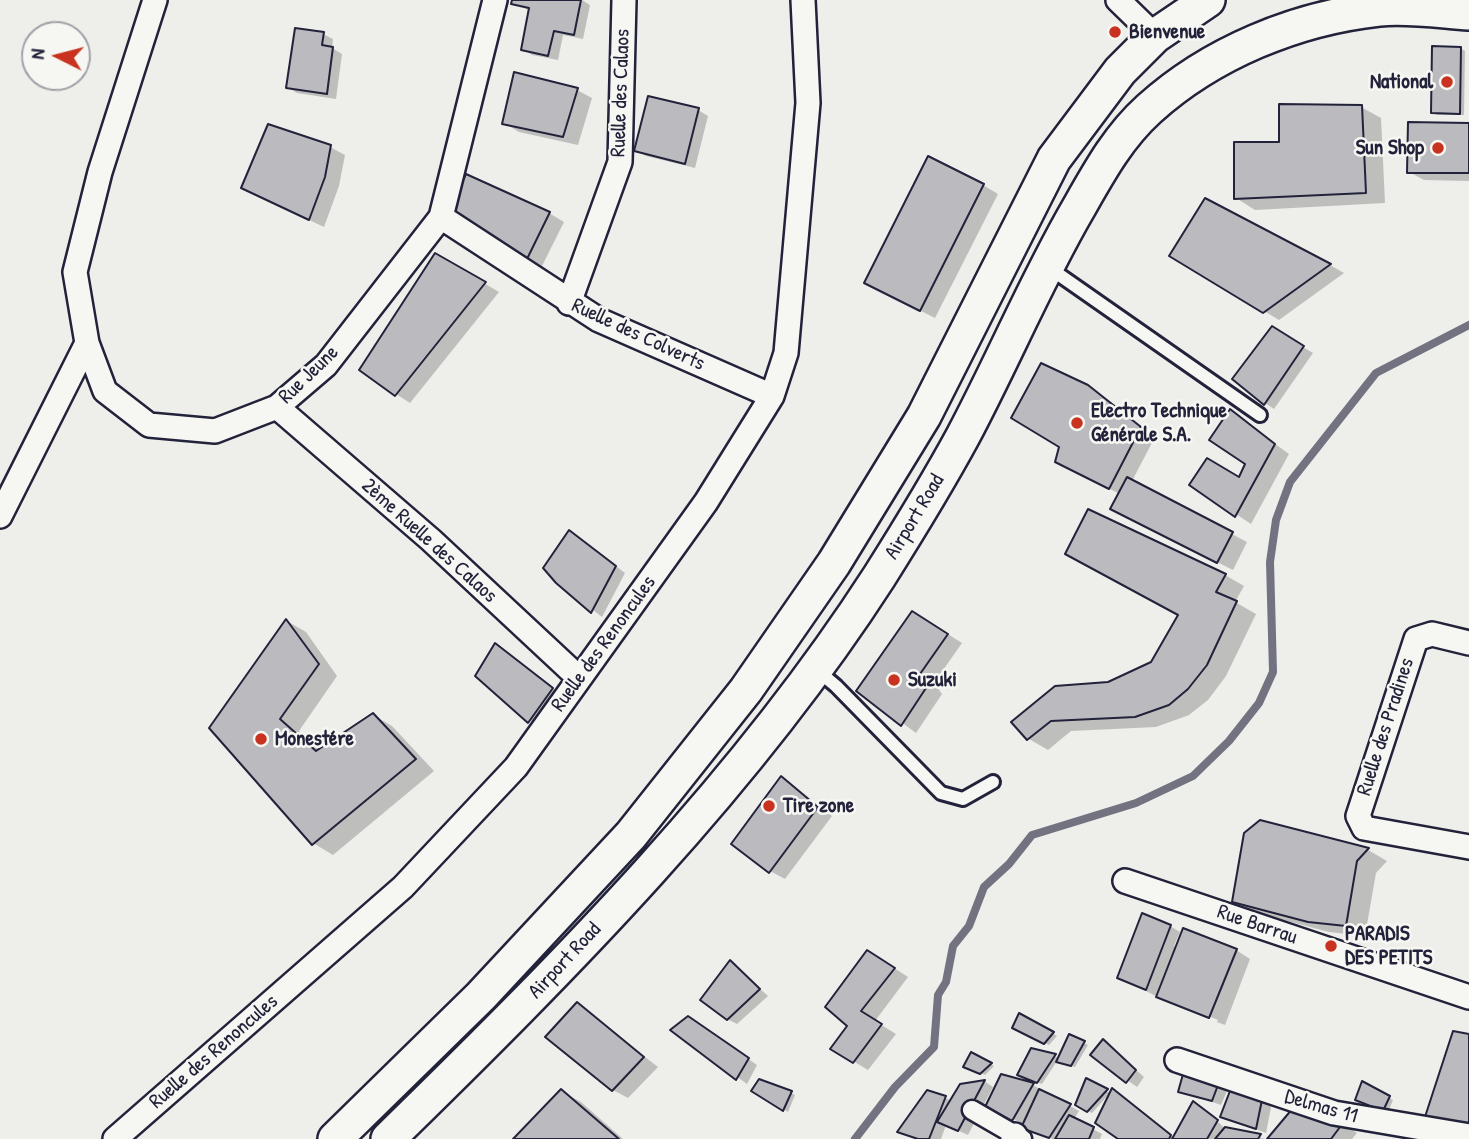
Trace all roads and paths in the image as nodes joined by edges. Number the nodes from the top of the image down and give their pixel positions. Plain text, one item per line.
1 (155, 0) edge
2 (495, 0) edge
3 (624, 0) edge
4 (803, 0) edge
5 (1118, 0) edge
6 (1208, 0) edge
7 (1469, 13) edge
8 (1155, 36) junction
9 (440, 217) junction
10 (1045, 265) junction
11 (569, 303) junction
12 (87, 343) junction
13 (772, 396) junction
14 (277, 407) junction
15 (1260, 415) dead end
16 (0, 516) edge
17 (1469, 643) edge
18 (816, 670) junction
19 (579, 678) junction
20 (993, 782) dead end
21 (1469, 847) edge
22 (1125, 881) dead end
23 (1469, 997) edge
24 (1177, 1060) dead end
25 (972, 1110) dead end
26 (1469, 1136) edge
27 (1016, 1138) edge
28 (115, 1139) edge
29 (335, 1139) edge
30 (388, 1139) edge

1 - 12 street, Rue Jeune
2 - 9 street, Rue Jeune
3 - 11 street, Ruelle des Calaos
4 - 13 street, Ruelle des Renoncules
5 - 8 street
6 - 8 main road, Airport Road
7 - 10 main road, Airport Road
8 - 29 main road, Airport Road
9 - 11 street, Ruelle des Colverts
9 - 14 street, Rue Jeune
10 - 15 lane
10 - 18 main road, Airport Road
11 - 13 street, Ruelle des Colverts
12 - 14 street, Rue Jeune
12 - 16 street
13 - 19 street, Ruelle des Renoncules
14 - 19 street, 2ème Ruelle des Calaos
17 - 21 street, Ruelle des Pradines
18 - 20 lane
18 - 30 main road, Airport Road
19 - 28 street, Ruelle des Renoncules
22 - 23 street, Rue Barrau
24 - 26 street, Delmas 11
25 - 27 street

